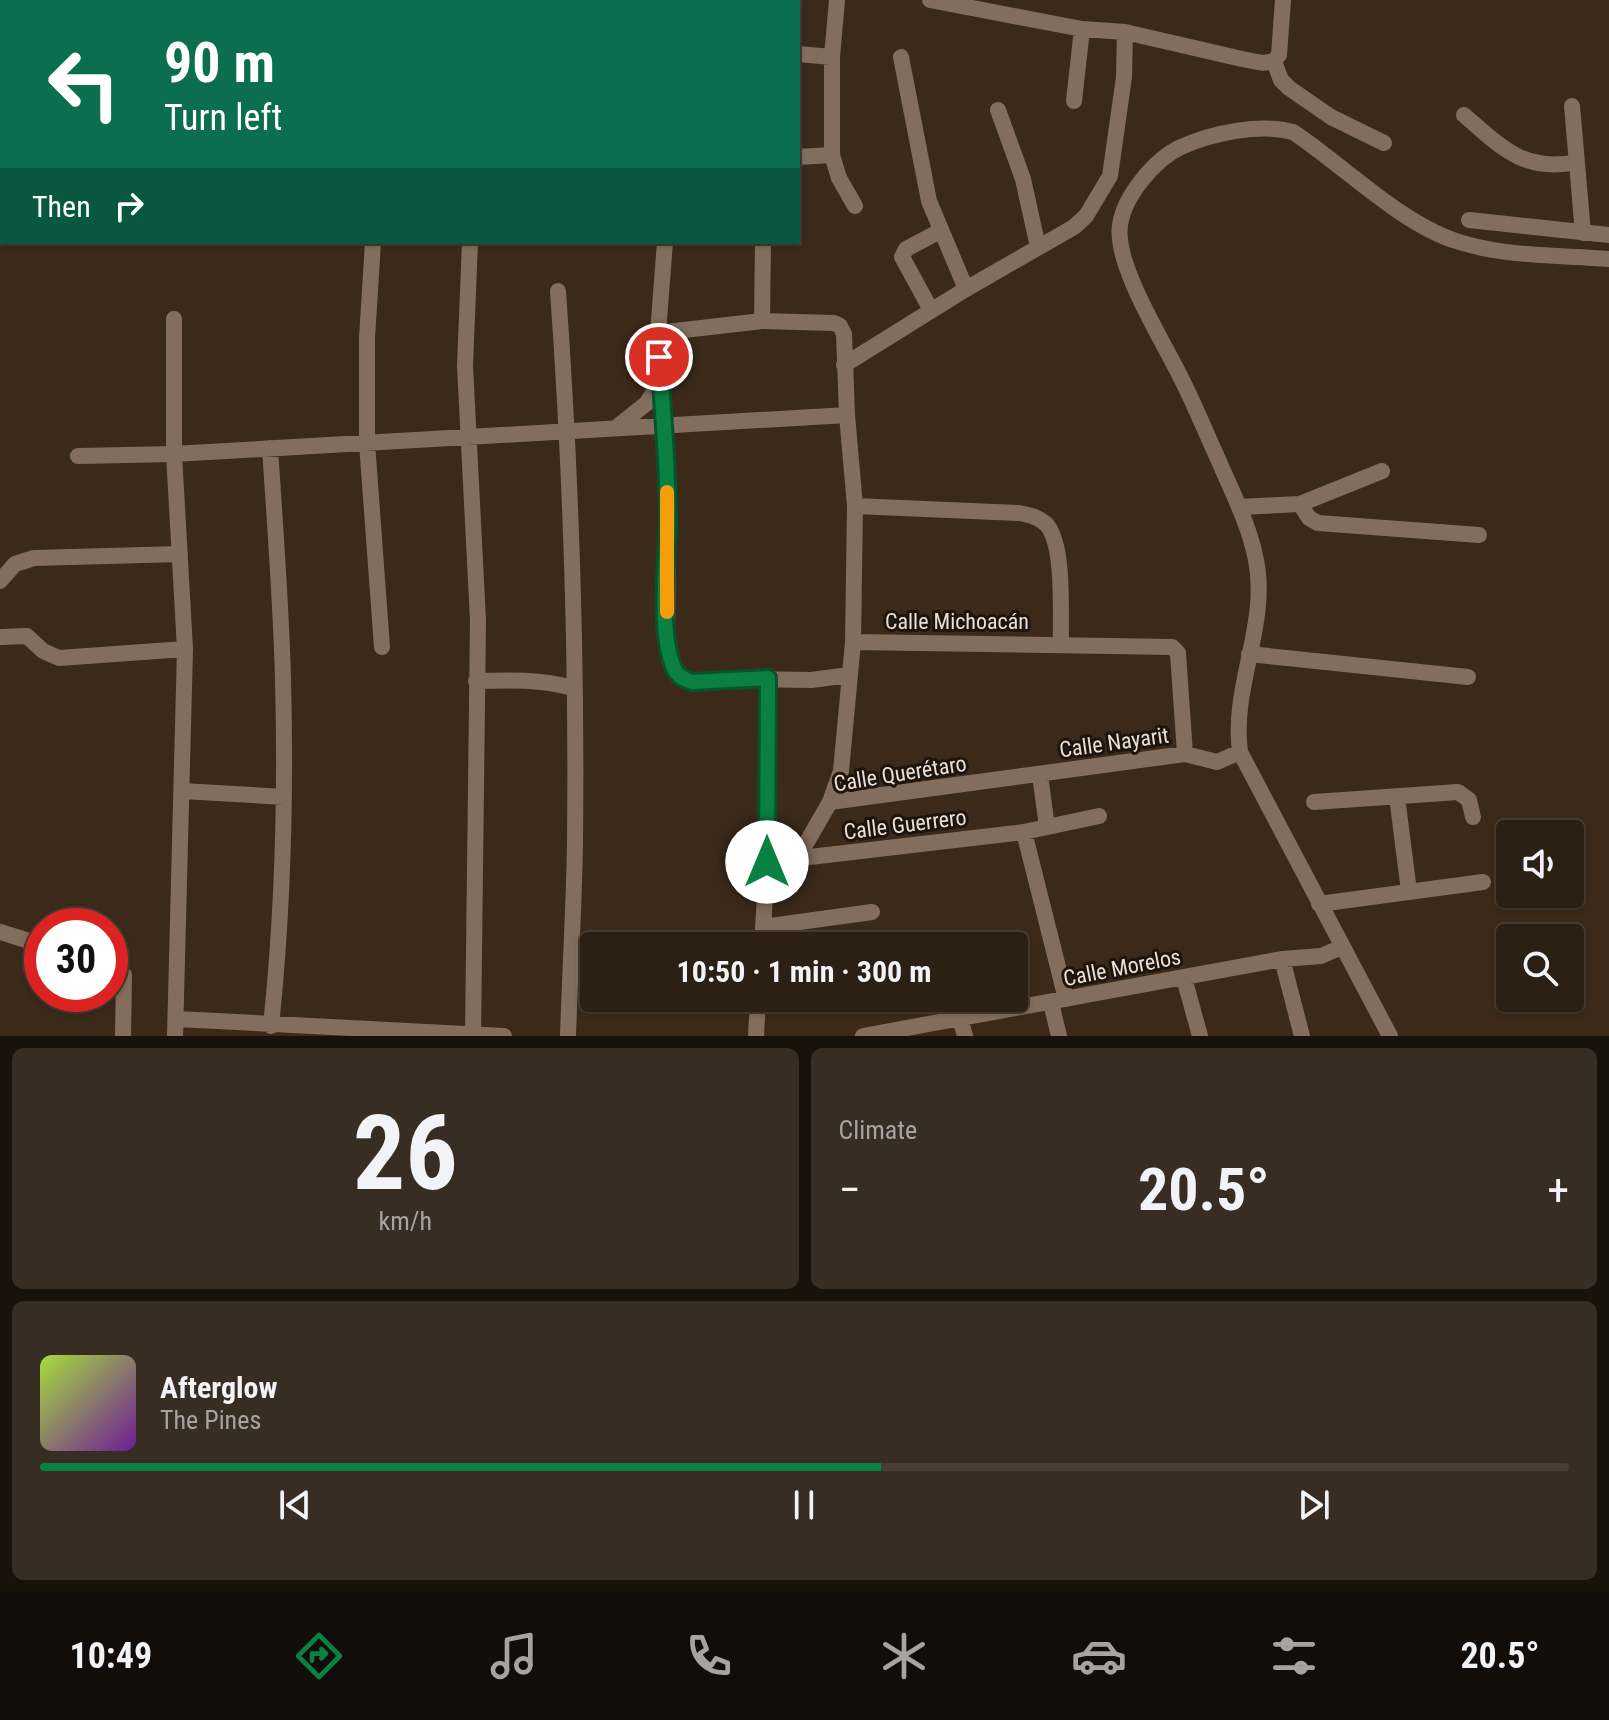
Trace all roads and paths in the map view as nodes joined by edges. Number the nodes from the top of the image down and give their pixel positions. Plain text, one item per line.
1 (837, 0) edge
2 (930, 0) edge
3 (1283, 0) edge
4 (998, 6) edge
5 (1082, 29) junction
6 (1125, 32) junction
7 (800, 54) edge
8 (832, 57) junction
9 (901, 57) dead end
10 (1274, 61) junction
11 (1074, 101) dead end
12 (1572, 106) dead end
13 (998, 110) dead end
14 (1464, 115) dead end
15 (1384, 143) dead end
16 (832, 155) junction
17 (800, 157) edge
18 (1577, 162) junction
19 (1125, 182) junction
20 (855, 206) dead end
21 (1469, 220) dead end
22 (940, 231) junction
23 (1583, 233) junction
24 (1609, 235) edge
25 (373, 244) edge
26 (470, 244) edge
27 (665, 244) edge
28 (763, 244) edge
29 (1038, 247) junction
30 (1609, 259) edge
31 (966, 289) junction
32 (558, 291) dead end
33 (931, 310) junction
34 (174, 319) dead end
35 (762, 321) junction
36 (658, 333) junction
37 (844, 365) junction
38 (661, 380) junction
39 (847, 415) junction
40 (617, 427) junction
41 (664, 427) junction
42 (568, 430) junction
43 (468, 437) junction
44 (367, 443) junction
45 (270, 448) junction
46 (174, 454) junction
47 (78, 456) dead end
48 (1382, 471) dead end
49 (1300, 504) junction
50 (855, 506) junction
51 (1239, 507) junction
52 (1479, 535) dead end
53 (180, 554) junction
54 (0, 581) edge
55 (0, 637) edge
56 (853, 642) junction
57 (1061, 643) junction
58 (382, 647) dead end
59 (185, 649) junction
60 (1249, 654) junction
61 (849, 675) junction
62 (1468, 677) dead end
63 (768, 678) junction
64 (476, 681) junction
65 (573, 688) junction
66 (1238, 752) junction
67 (1185, 754) junction
68 (1040, 775) junction
69 (182, 791) junction
70 (284, 797) junction
71 (1397, 797) junction
72 (830, 802) junction
73 (1314, 802) dead end
74 (1099, 816) dead end
75 (1473, 817) dead end
76 (1047, 827) junction
77 (1024, 832) junction
78 (797, 859) junction
79 (767, 862) junction
80 (1483, 882) dead end
81 (1409, 891) junction
82 (1319, 904) junction
83 (872, 912) dead end
84 (763, 927) junction
85 (0, 932) edge
86 (763, 932) edge
87 (24, 939) edge
88 (1339, 948) junction
89 (1282, 959) junction
90 (1184, 978) junction
91 (1059, 1001) junction
92 (123, 1012) edge
93 (757, 1012) edge
94 (960, 1018) junction
95 (271, 1026) junction
96 (176, 1028) edge
97 (123, 1036) edge
98 (473, 1036) edge
99 (504, 1036) edge
100 (568, 1036) edge
101 (756, 1036) edge
102 (863, 1036) edge
103 (965, 1036) edge
104 (1059, 1036) edge
105 (1200, 1036) edge
106 (1302, 1036) edge
107 (1390, 1036) edge

1 - 8 street
2 - 4 street
3 - 10 street
4 - 5 street
5 - 6 street
5 - 11 street
6 - 10 street
6 - 19 street
7 - 8 street
8 - 16 street
9 - 22 street
10 - 15 street
12 - 18 street
13 - 29 street
14 - 18 street
16 - 17 street
16 - 20 street
18 - 23 street
19 - 29 street
19 - 30 street
19 - 51 street
21 - 23 street
22 - 31 street
22 - 33 street
23 - 24 street
25 - 44 street
26 - 43 street
27 - 36 street
28 - 35 street
29 - 31 street
31 - 33 street
32 - 42 street
33 - 37 street
34 - 46 street
35 - 36 street
35 - 37 street
36 - 38 street
37 - 39 street
38 - 40 street
38 - 41 street
39 - 41 street
39 - 50 street
40 - 41 street
40 - 42 street
41 - 63 street
42 - 43 street
42 - 65 street
43 - 44 street
43 - 64 street
44 - 45 street
44 - 58 street
45 - 46 street
45 - 70 street
46 - 47 street
46 - 53 street
48 - 49 street
49 - 51 street
49 - 52 street
50 - 56 street
50 - 57 street
51 - 60 street
53 - 54 street
53 - 59 street
55 - 59 street
56 - 57 street, Calle Michoacán
56 - 61 street
57 - 67 street, Calle Michoacán
59 - 69 street
60 - 62 street
60 - 66 street
61 - 63 street
61 - 72 street
63 - 79 street
64 - 65 street
64 - 98 street
65 - 100 street
66 - 67 street, Calle Nayarit
66 - 82 street
67 - 68 street, Calle Nayarit
68 - 72 street, Calle Querétaro
68 - 76 street
69 - 70 street
69 - 96 street
70 - 95 street
71 - 73 street
71 - 75 street
71 - 81 street
72 - 78 street, Calle Querétaro
74 - 76 street, Calle Guerrero
76 - 77 street, Calle Guerrero
77 - 78 street, Calle Guerrero
77 - 91 street
78 - 79 street, Calle Guerrero
79 - 84 street
80 - 81 street
81 - 82 street
82 - 88 street
83 - 84 street
84 - 86 street
85 - 87 street
88 - 89 street, Calle Morelos
88 - 107 street
89 - 90 street, Calle Morelos
89 - 106 street
90 - 91 street, Calle Morelos
90 - 105 street
91 - 94 street, Calle Morelos
91 - 104 street
92 - 97 street
93 - 101 street
94 - 102 street, Calle Morelos
94 - 103 street
95 - 96 street
95 - 98 street
98 - 99 street

